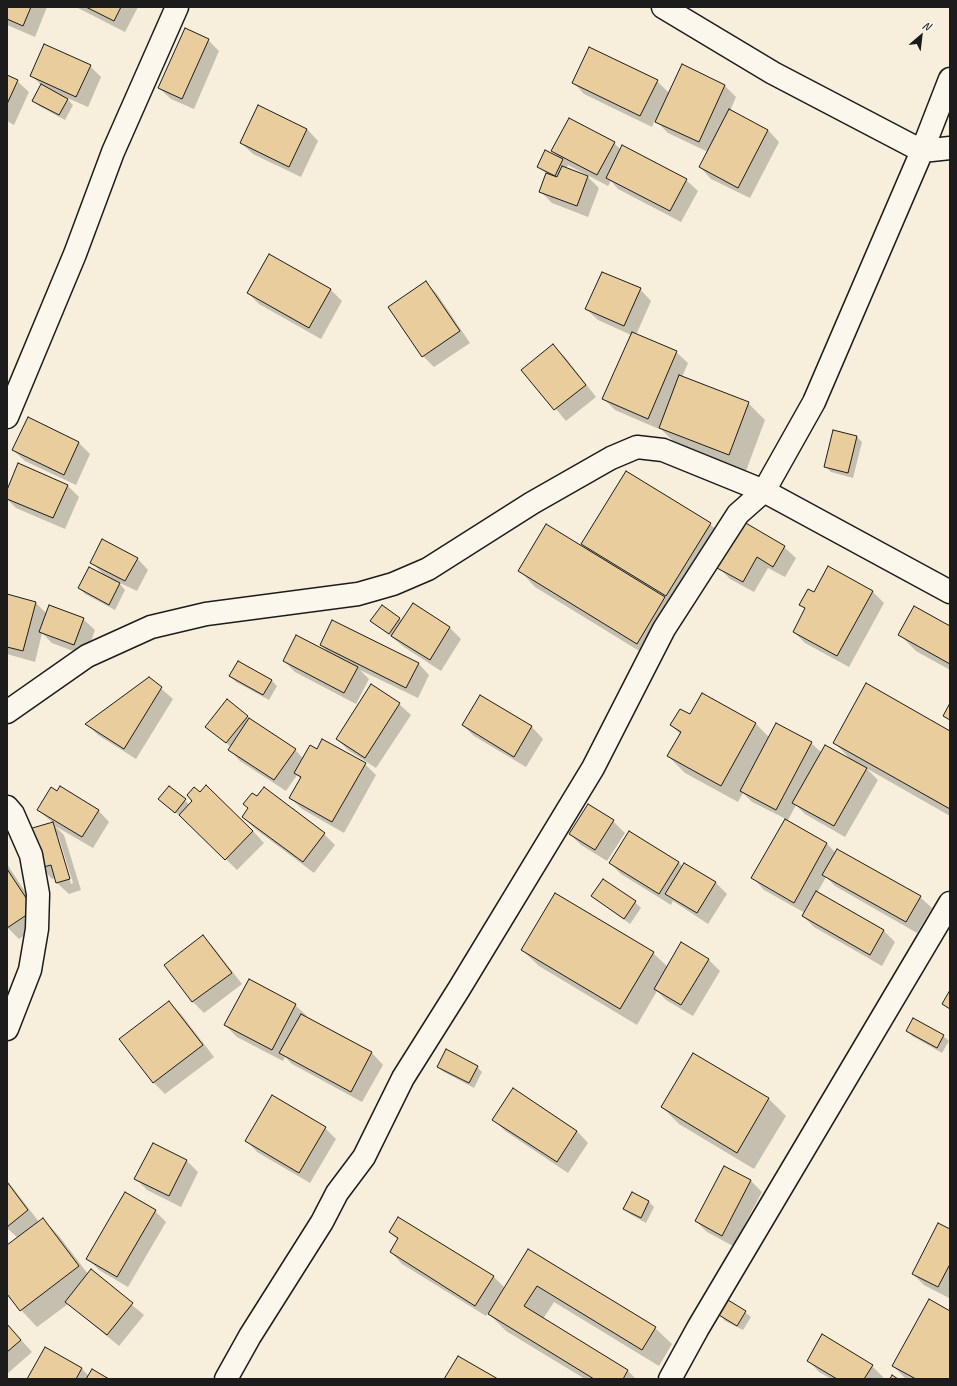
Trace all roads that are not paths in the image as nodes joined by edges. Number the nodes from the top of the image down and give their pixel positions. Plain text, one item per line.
1 (177, 7) edge
2 (663, 7) edge
3 (950, 79) edge
4 (950, 148) edge
5 (922, 151) junction
6 (7, 417) edge
7 (764, 491) junction
8 (950, 592) edge
9 (7, 712) edge
10 (7, 807) edge
11 (950, 903) edge
12 (7, 1029) edge
13 (226, 1379) edge
14 (670, 1379) edge

1 - 6 street
2 - 5 street
3 - 5 street
4 - 5 street
5 - 7 street
7 - 8 street
7 - 9 street
7 - 13 street
10 - 12 street
11 - 14 street

